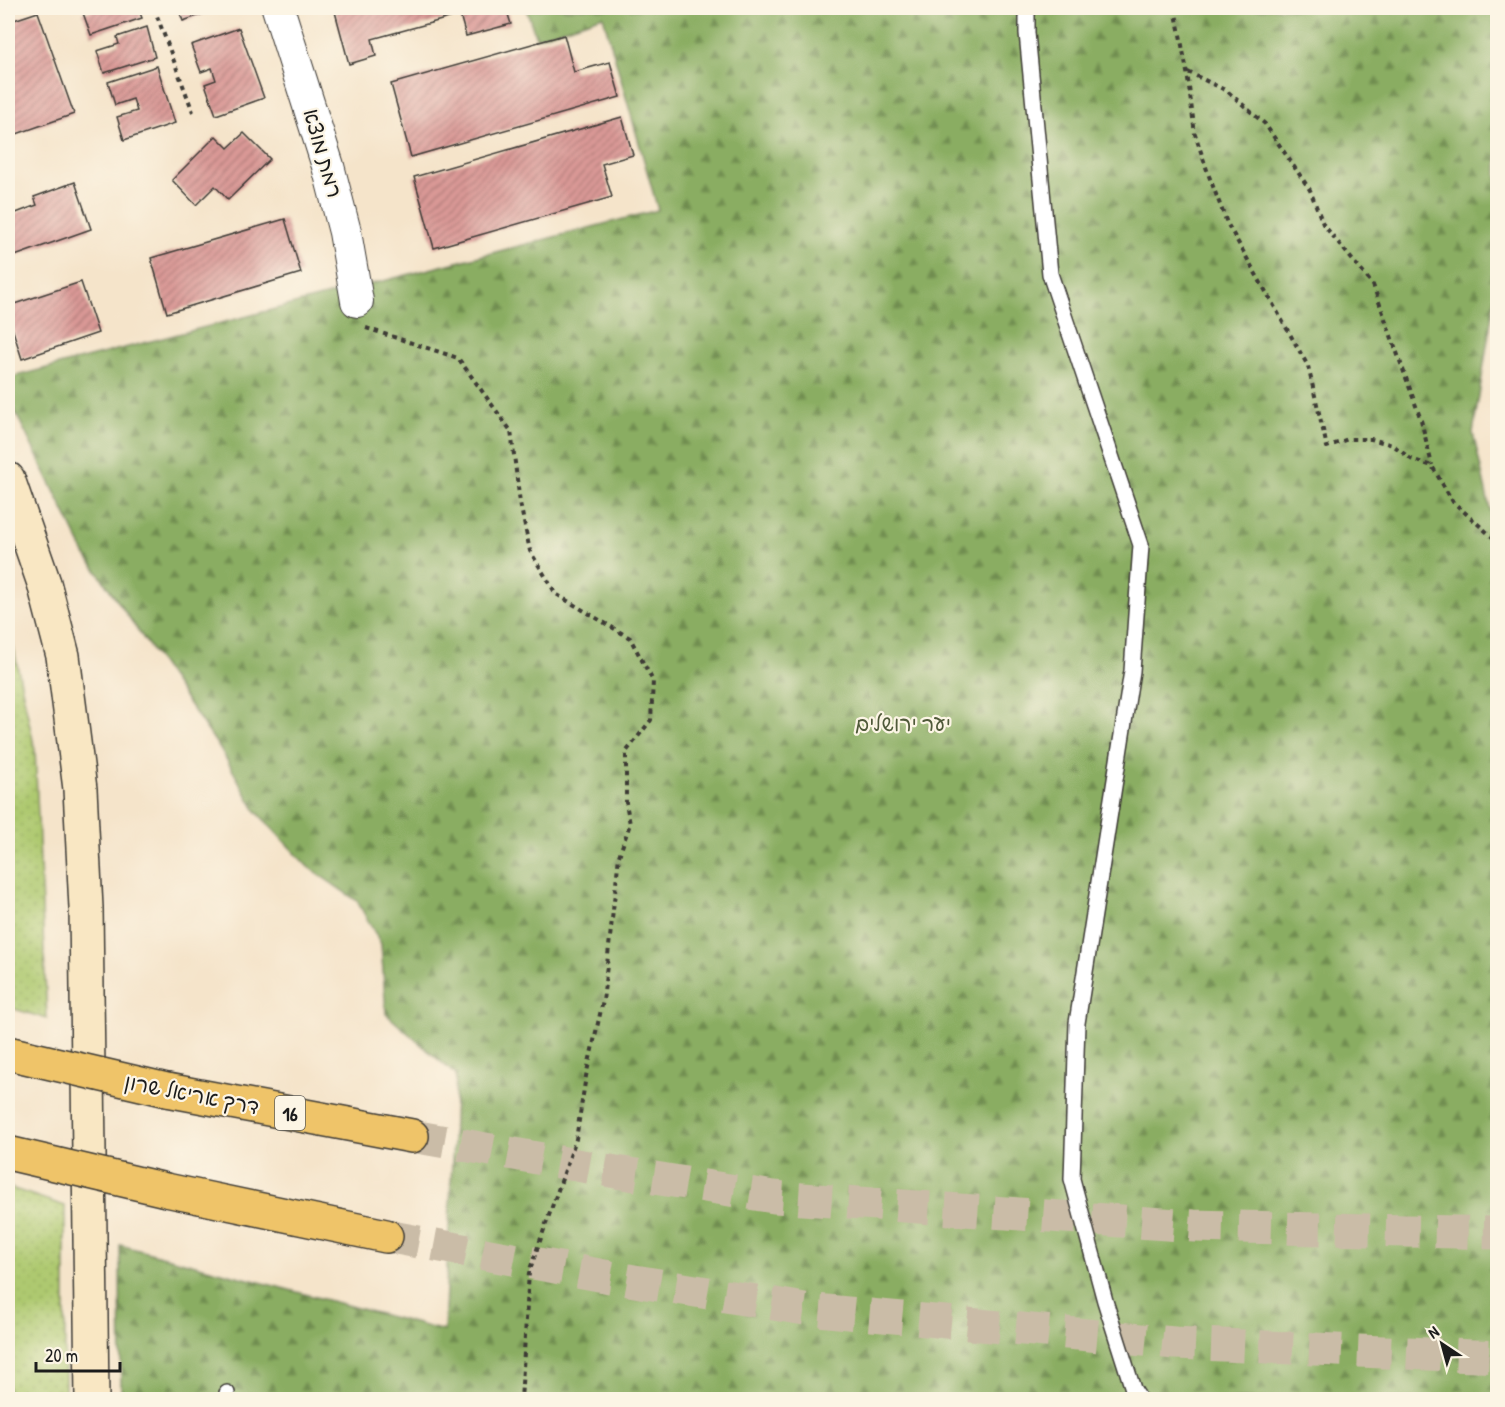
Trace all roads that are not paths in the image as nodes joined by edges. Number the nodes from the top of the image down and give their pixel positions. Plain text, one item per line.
1 (278, 8) edge
2 (1027, 8) edge
3 (357, 301) road end
4 (8, 479) edge
5 (8, 1053) edge
6 (412, 1136) tunnel mouth
7 (8, 1153) edge
8 (386, 1236) tunnel mouth
9 (92, 1400) edge
10 (1140, 1400) edge

1 - 3 street, רמת מוצא
2 - 10 lane
4 - 9 main road
5 - 6 highway, דרך אריאל שרון / 16, bridge
7 - 8 highway, bridge

